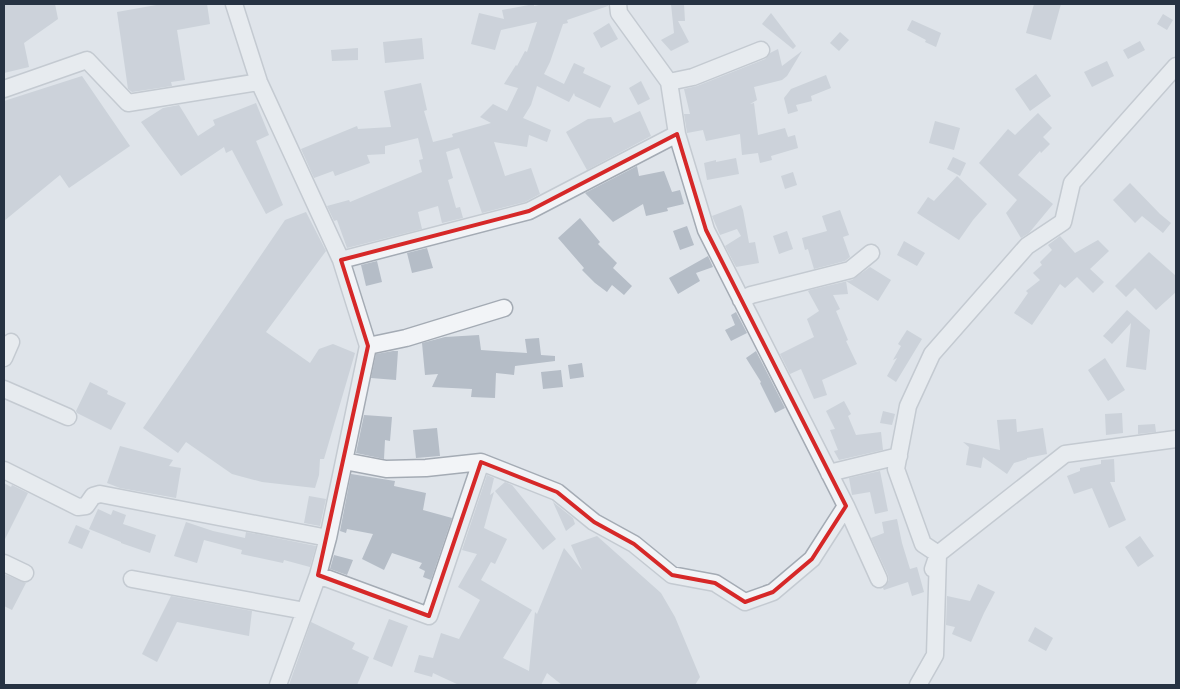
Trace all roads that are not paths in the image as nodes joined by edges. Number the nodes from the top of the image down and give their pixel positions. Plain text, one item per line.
1 (234, 4) edge
2 (618, 4) edge
3 (761, 50) dead end
4 (1176, 66) edge
5 (259, 82) junction
6 (669, 82) junction
7 (4, 90) edge
8 (677, 134) junction
9 (871, 252) dead end
10 (341, 260) junction
11 (741, 300) junction
12 (504, 308) dead end
13 (11, 342) dead end
14 (368, 346) junction
15 (4, 358) edge
16 (4, 389) edge
17 (68, 417) dead end
18 (1176, 439) edge
19 (898, 456) junction
20 (344, 462) junction
21 (481, 462) junction
22 (4, 470) edge
23 (829, 473) junction
24 (846, 506) junction
25 (328, 538) junction
26 (4, 562) edge
27 (935, 562) junction
28 (25, 573) dead end
29 (318, 575) junction
30 (879, 578) dead end
31 (132, 579) dead end
32 (305, 611) junction
33 (278, 685) edge
34 (918, 685) edge

1 - 5 street
2 - 6 street
3 - 6 street
4 - 19 street
5 - 7 street
5 - 10 street
6 - 8 street
8 - 10 street
8 - 11 street
9 - 11 street
10 - 14 street
11 - 23 street
12 - 14 street
13 - 15 street
14 - 20 street
16 - 17 street
18 - 27 street
19 - 23 street
19 - 27 street
20 - 21 street
20 - 25 street
21 - 24 street
21 - 29 street
22 - 25 street
23 - 24 street
24 - 30 street
25 - 29 street
26 - 28 street
27 - 34 street
29 - 32 street
31 - 32 street
32 - 33 street

